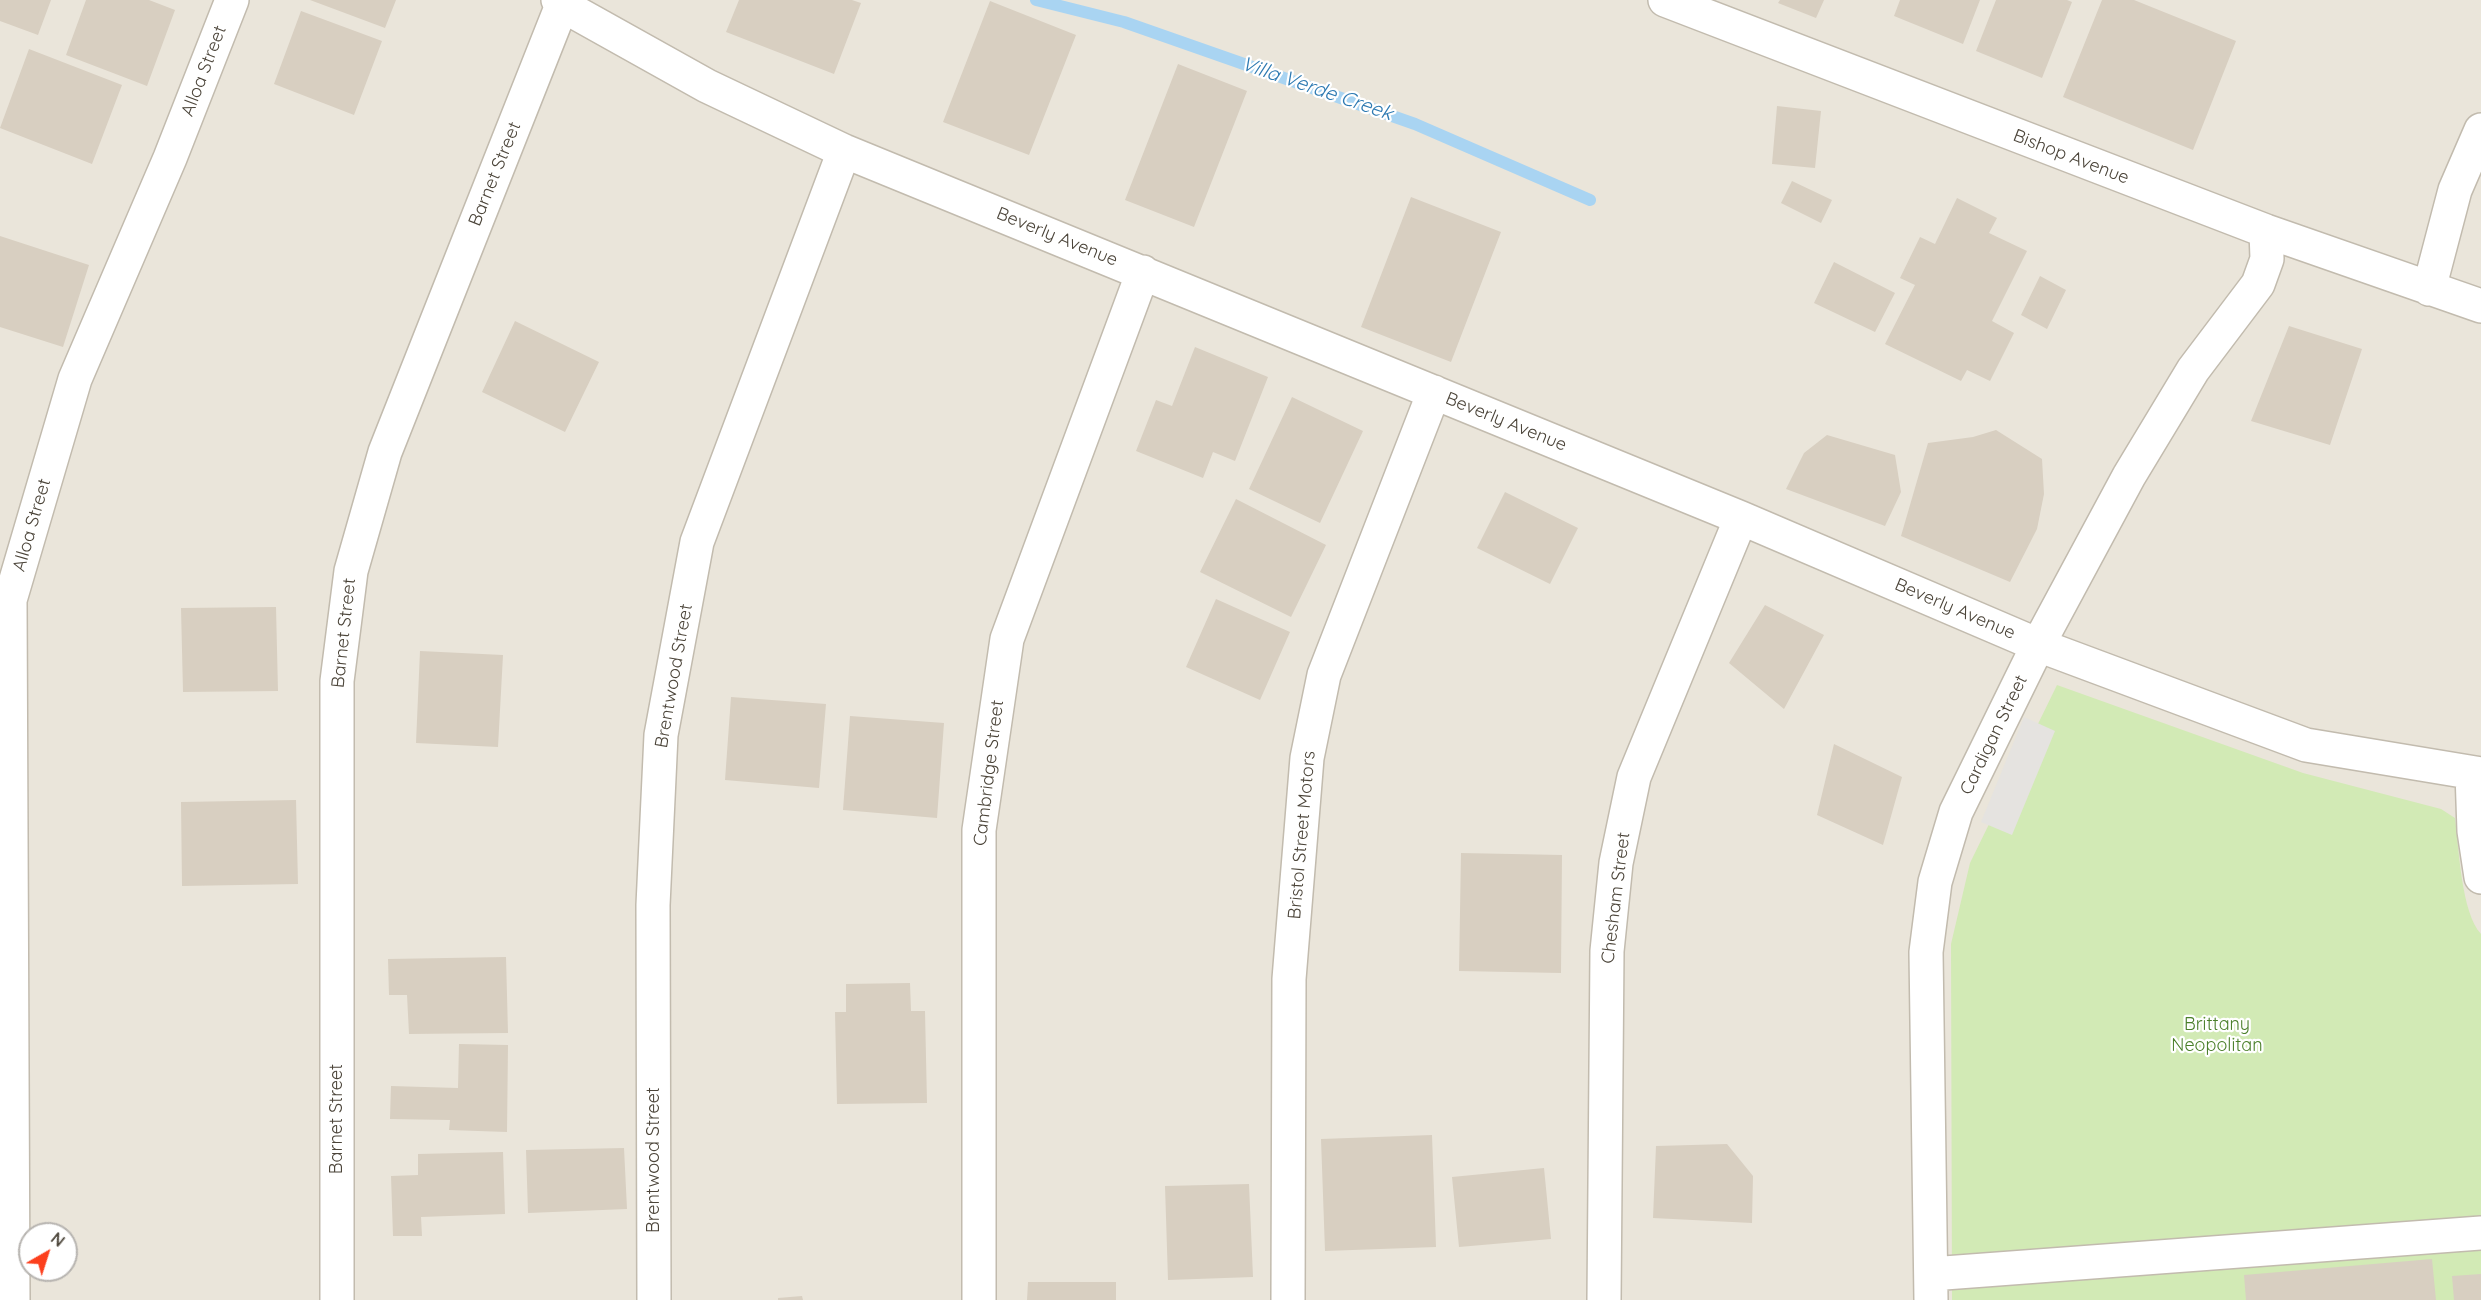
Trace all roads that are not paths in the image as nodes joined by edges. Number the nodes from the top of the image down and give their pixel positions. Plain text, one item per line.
1 (232, 0) edge
2 (1665, 0) edge
3 (560, 3) edge
4 (2481, 130) edge
5 (844, 151) junction
6 (2266, 231) junction
7 (1143, 272) junction
8 (2429, 290) junction
9 (2481, 306) edge
10 (1434, 392) junction
11 (1741, 518) junction
12 (2038, 645) junction
13 (2476, 773) edge
14 (2481, 877) edge
15 (2481, 1233) edge
16 (1931, 1287) edge
17 (13, 1300) edge
18 (337, 1300) edge
19 (654, 1300) edge
20 (979, 1300) edge
21 (1288, 1300) edge
22 (1604, 1300) edge

1 - 17 street, Alloa Street
2 - 6 street, Bishop Avenue
3 - 5 street, Beverly Avenue
3 - 18 street, Barnet Street
4 - 8 street
5 - 7 street, Beverly Avenue
5 - 19 street, Brentwood Street
6 - 8 street, Bishop Avenue
6 - 12 street, Cardigan Street
7 - 10 street, Beverly Avenue
7 - 20 street, Cambridge Street
8 - 9 street, Bishop Avenue
10 - 11 street, Beverly Avenue
10 - 21 street, Bristol Street Motors
11 - 12 street, Beverly Avenue
11 - 22 street, Chesham Street
12 - 13 street, Beverly Avenue
12 - 16 street, Cardigan Street
13 - 14 street
15 - 16 street

